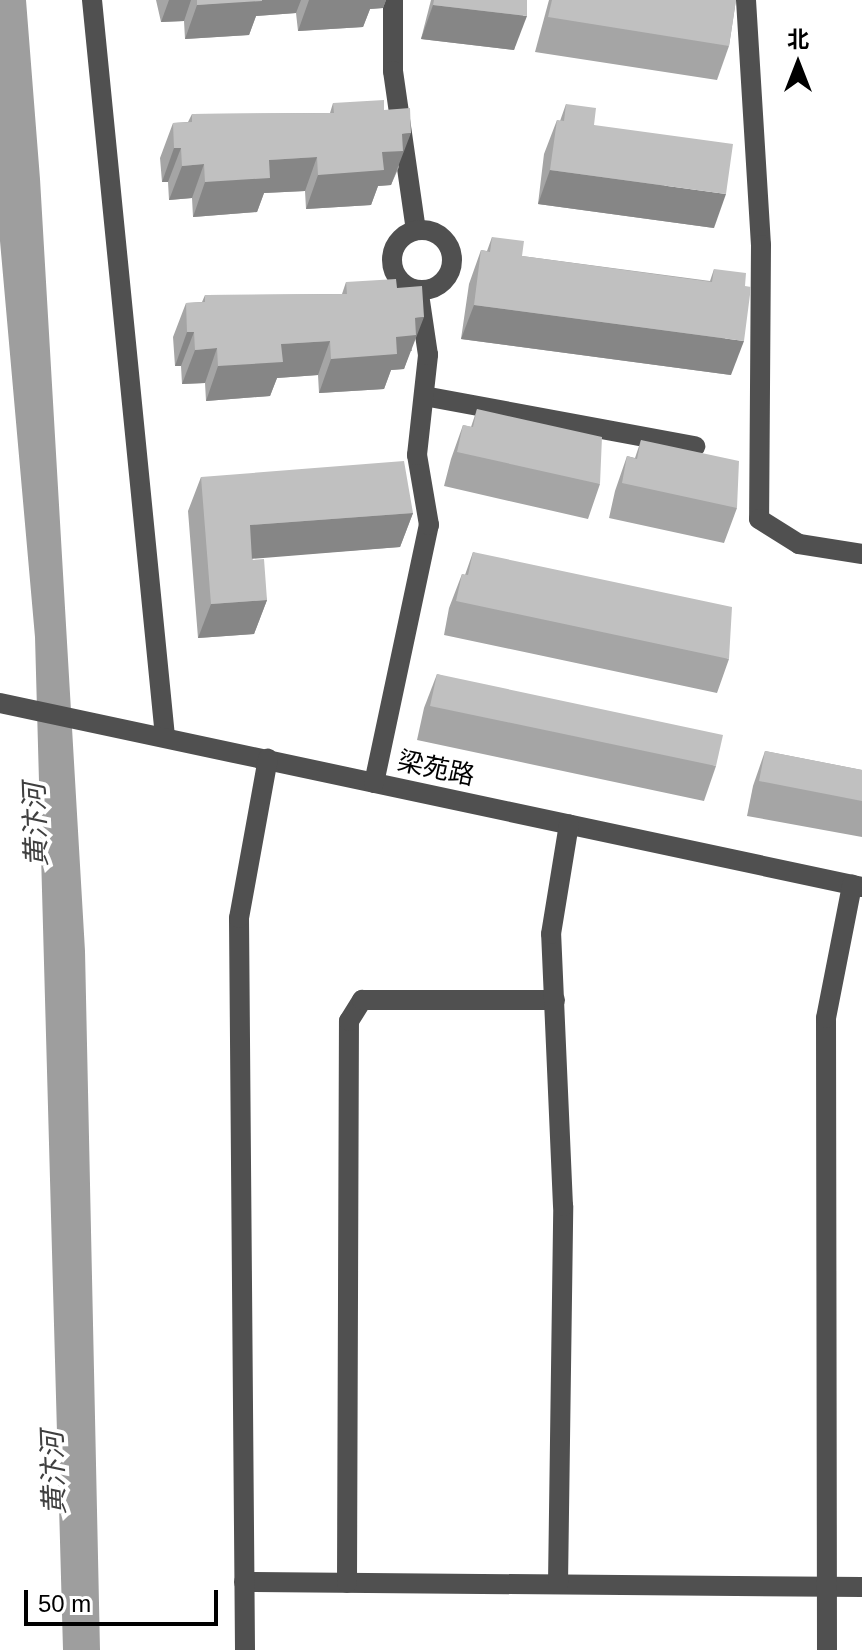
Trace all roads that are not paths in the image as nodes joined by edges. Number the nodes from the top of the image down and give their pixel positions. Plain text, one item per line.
1 (92, 0) edge
2 (393, 0) edge
3 (746, 0) edge
4 (416, 230) junction
5 (418, 290) junction
6 (424, 396) junction
7 (695, 446) dead end
8 (862, 554) edge
9 (0, 703) edge
10 (165, 736) junction
11 (268, 759) junction
12 (374, 783) junction
13 (569, 824) junction
14 (857, 886) edge
15 (555, 1000) junction
16 (244, 1582) junction
17 (347, 1583) junction
18 (558, 1584) junction
19 (827, 1587) junction
20 (862, 1587) edge
21 (245, 1650) edge
22 (827, 1650) edge

1 - 10 street
2 - 4 street
3 - 8 street
4 - 5 street
4 - 5 street
5 - 6 street
6 - 7 street
6 - 12 street
9 - 10 street, 梁苑路
10 - 11 street, 梁苑路
11 - 12 street, 梁苑路
11 - 16 street
12 - 13 street, 梁苑路
13 - 14 street, 梁苑路
13 - 15 street
14 - 19 street
15 - 17 street
15 - 18 street
16 - 17 street
16 - 21 street
17 - 18 street
18 - 19 street
19 - 20 street
19 - 22 street

